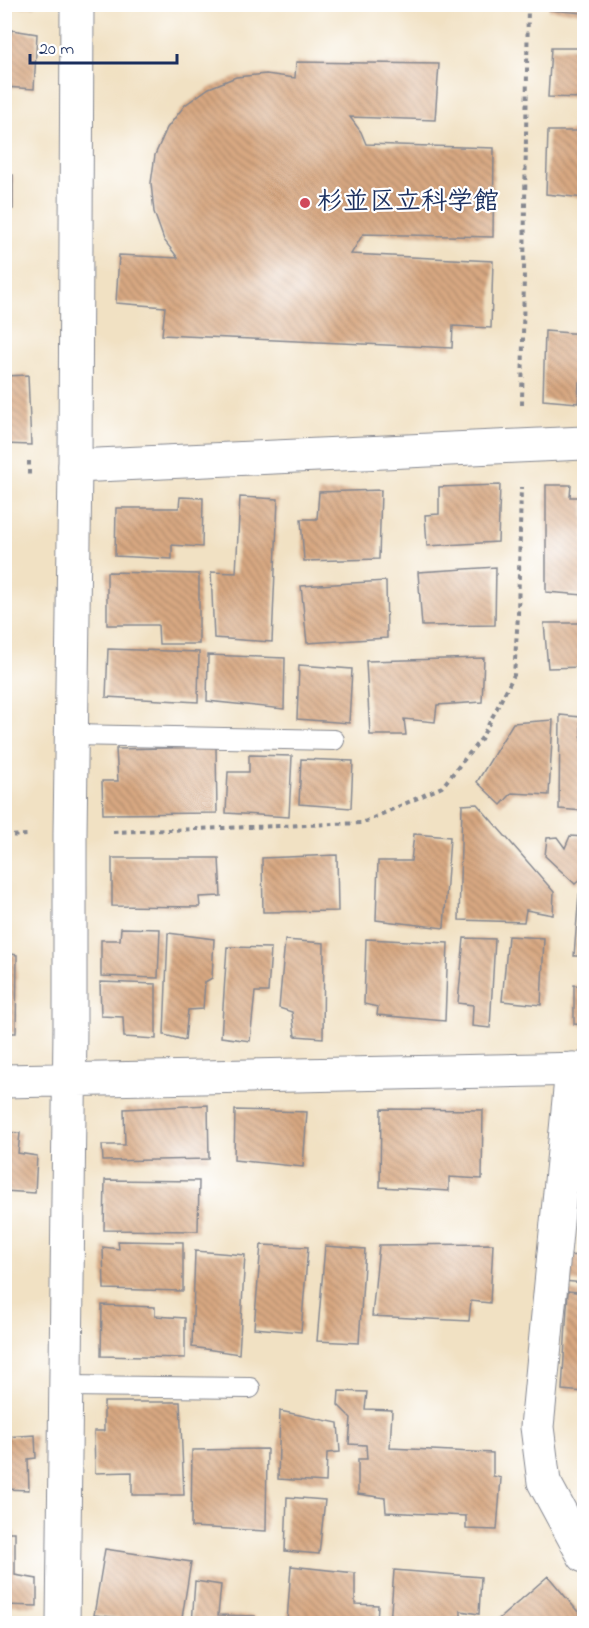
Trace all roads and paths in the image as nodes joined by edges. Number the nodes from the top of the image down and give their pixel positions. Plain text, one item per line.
1 (77, 4) edge
2 (528, 4) edge
3 (585, 443) edge
4 (522, 445) junction
5 (75, 466) junction
6 (71, 735) junction
7 (334, 740) dead end
8 (70, 834) junction
9 (578, 1070) edge
10 (4, 1081) edge
11 (69, 1081) junction
12 (66, 1386) junction
13 (250, 1388) dead end
14 (585, 1556) edge
15 (63, 1623) edge

1 - 5 street
2 - 4 path
3 - 4 street
4 - 5 street
4 - 8 path
5 - 6 street
6 - 7 lane
6 - 8 street
8 - 11 street
9 - 11 street
9 - 14 street
10 - 11 street
11 - 12 street
12 - 13 lane
12 - 15 street

